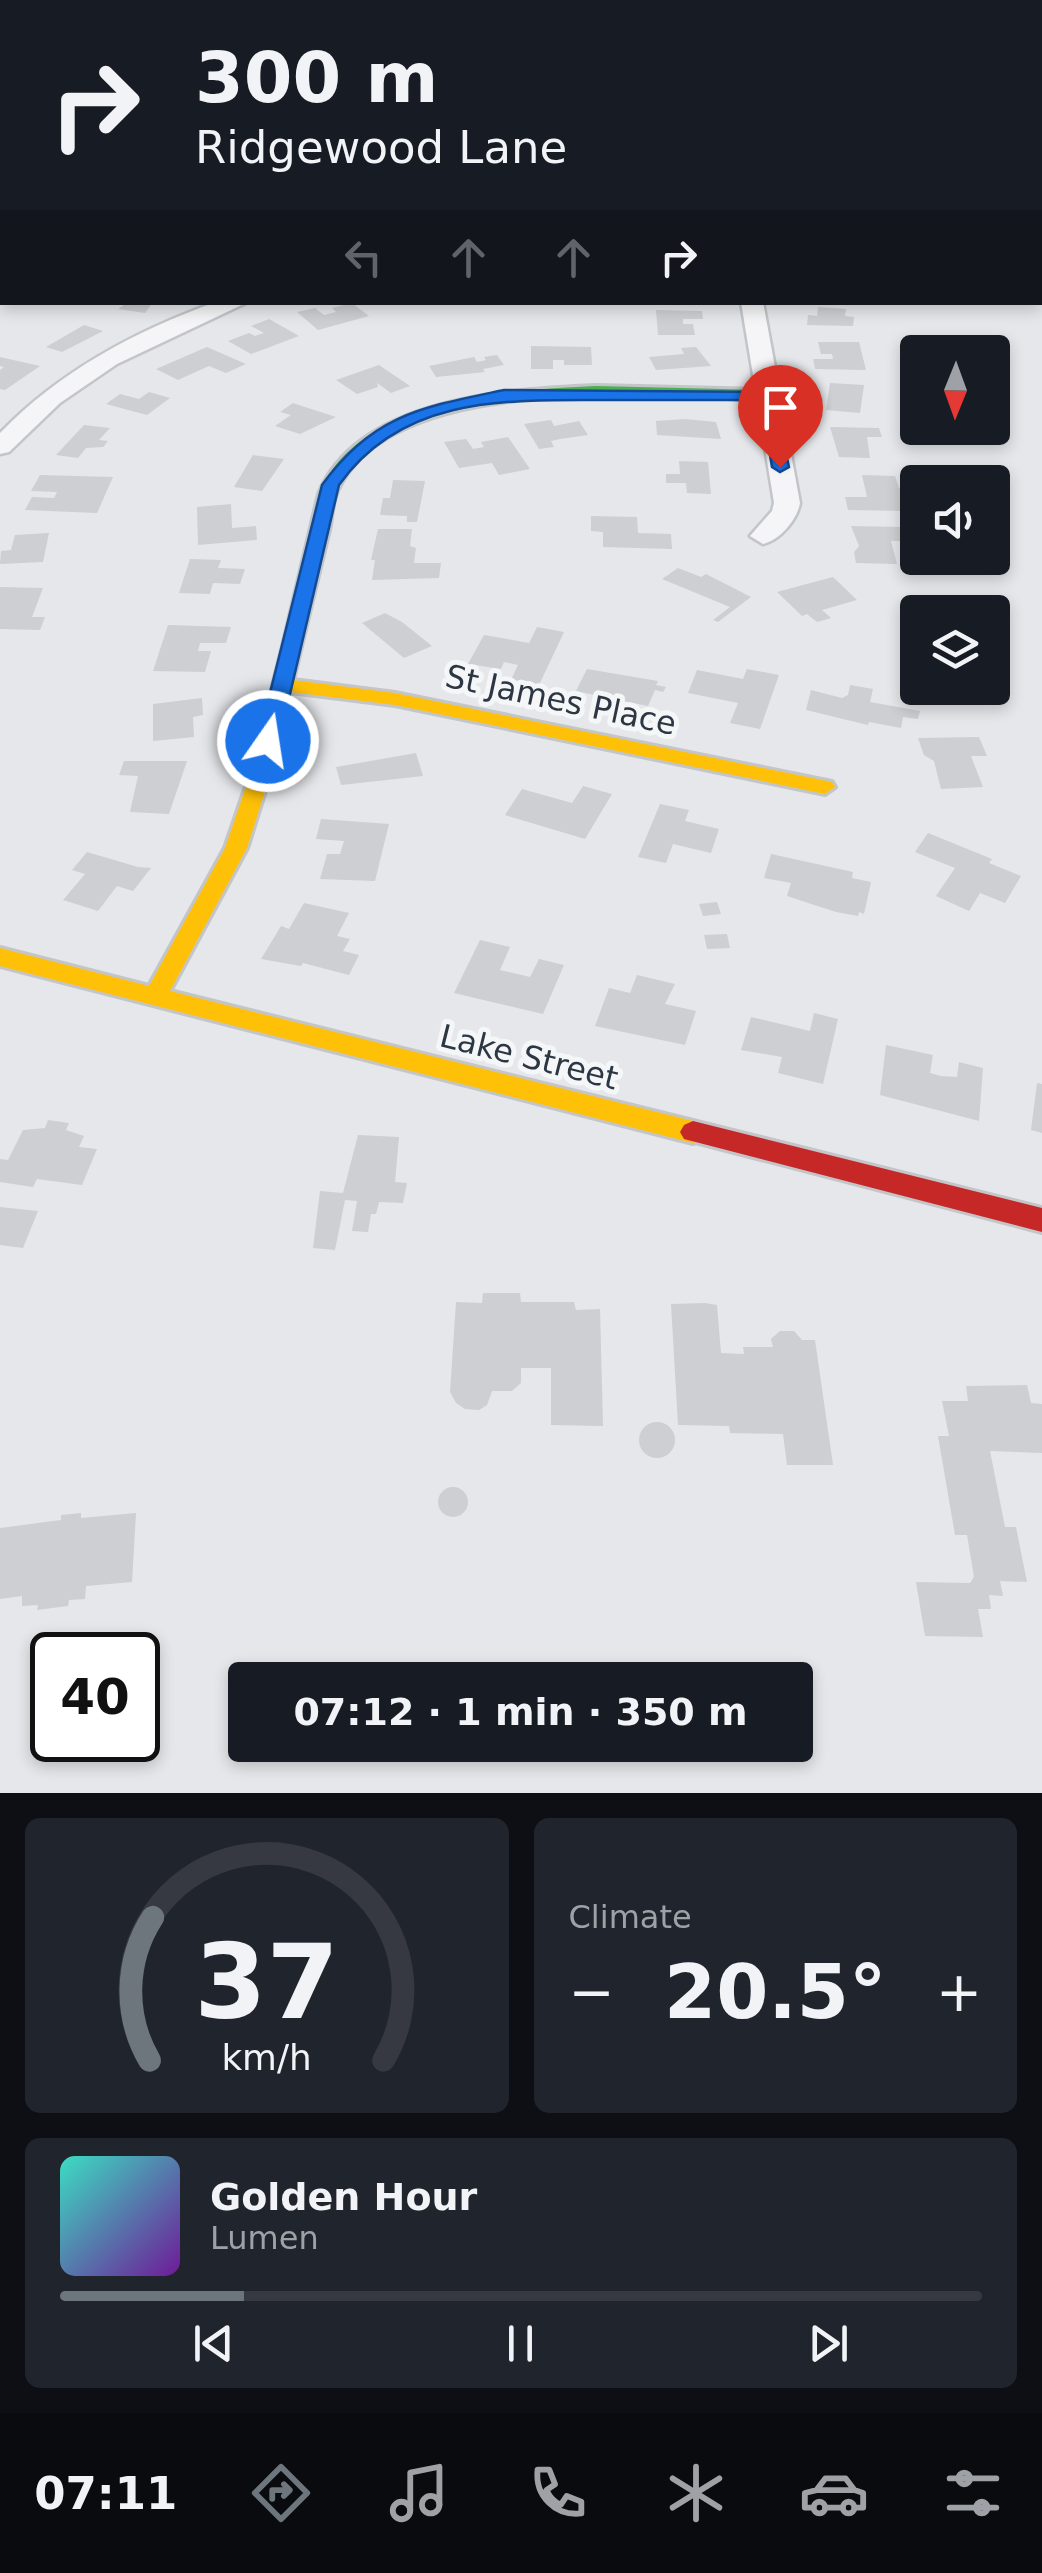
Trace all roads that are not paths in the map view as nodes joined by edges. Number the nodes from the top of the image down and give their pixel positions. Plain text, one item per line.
1 (230, 305) edge
2 (753, 305) edge
3 (768, 395) junction
4 (0, 447) edge
5 (763, 536) dead end
6 (282, 686) junction
7 (825, 787) dead end
8 (0, 957) edge
9 (155, 996) junction
10 (1042, 1220) edge

1 - 4 street
2 - 3 street
3 - 5 street
3 - 6 street
6 - 7 street, St James Place
6 - 9 street
8 - 9 street, Lake Street
9 - 10 street, Lake Street

